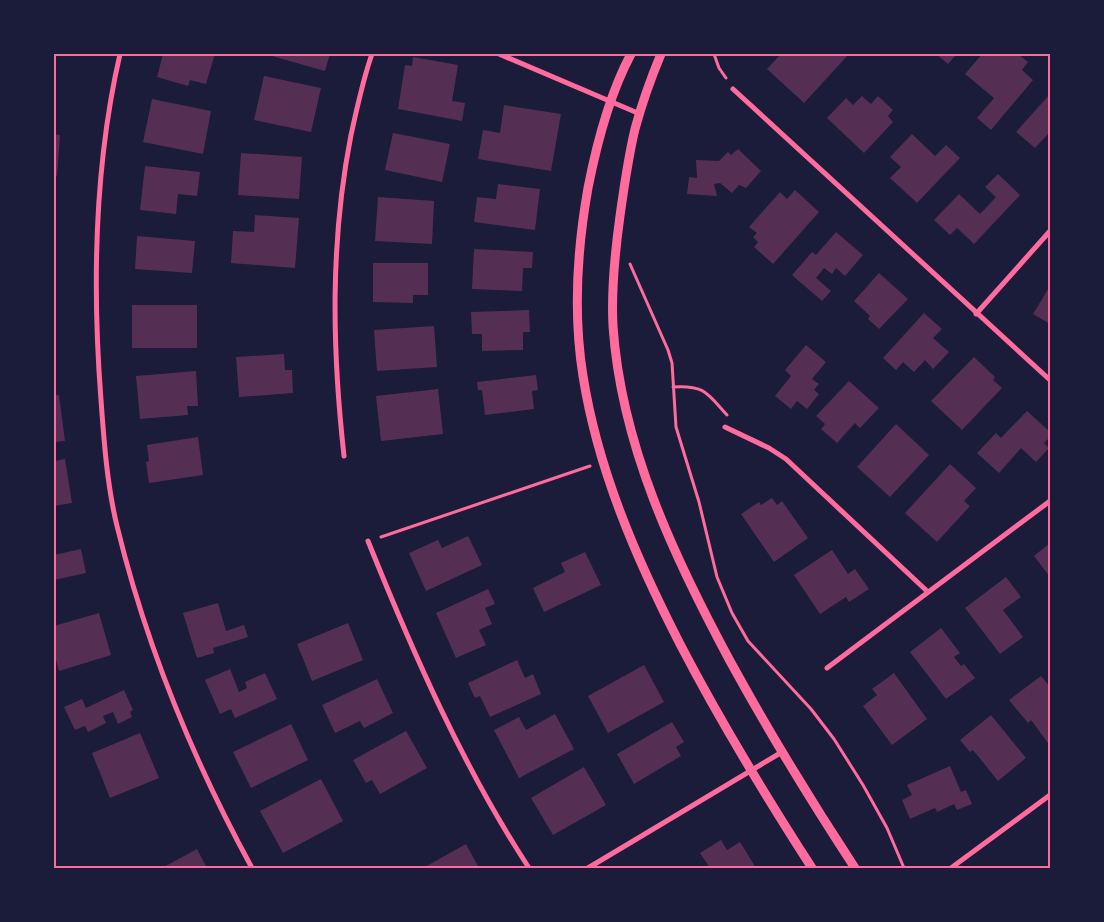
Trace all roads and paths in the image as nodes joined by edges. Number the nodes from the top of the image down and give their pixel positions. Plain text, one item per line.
1 (120, 54) edge
2 (372, 54) edge
3 (499, 54) edge
4 (631, 54) edge
5 (661, 54) edge
6 (714, 54) edge
7 (733, 89) joint
8 (610, 102) junction
9 (640, 114) junction
10 (1050, 231) edge
11 (629, 262) dead end
12 (976, 314) junction
13 (1050, 380) edge
14 (673, 387) junction
15 (731, 419) dead end
16 (725, 427) dead end
17 (344, 456) dead end
18 (603, 462) junction
19 (1050, 501) edge
20 (368, 541) joint
21 (928, 592) junction
22 (827, 668) dead end
23 (782, 752) junction
24 (751, 770) junction
25 (1050, 794) edge
26 (252, 868) edge
27 (529, 868) edge
28 (588, 868) edge
29 (812, 868) edge
30 (856, 868) edge
31 (904, 868) edge
32 (951, 868) edge

1 - 26 street
2 - 17 street
3 - 8 street
4 - 8 street
5 - 9 street
6 - 7 path
7 - 12 street
8 - 9 street
8 - 18 street
9 - 23 street
10 - 12 street
11 - 14 path
12 - 13 street
14 - 15 path
14 - 31 path
16 - 21 street
18 - 20 path
18 - 24 street
19 - 21 street
20 - 27 street
21 - 22 street
23 - 24 street
23 - 30 street
24 - 28 street
24 - 29 street
25 - 32 street

